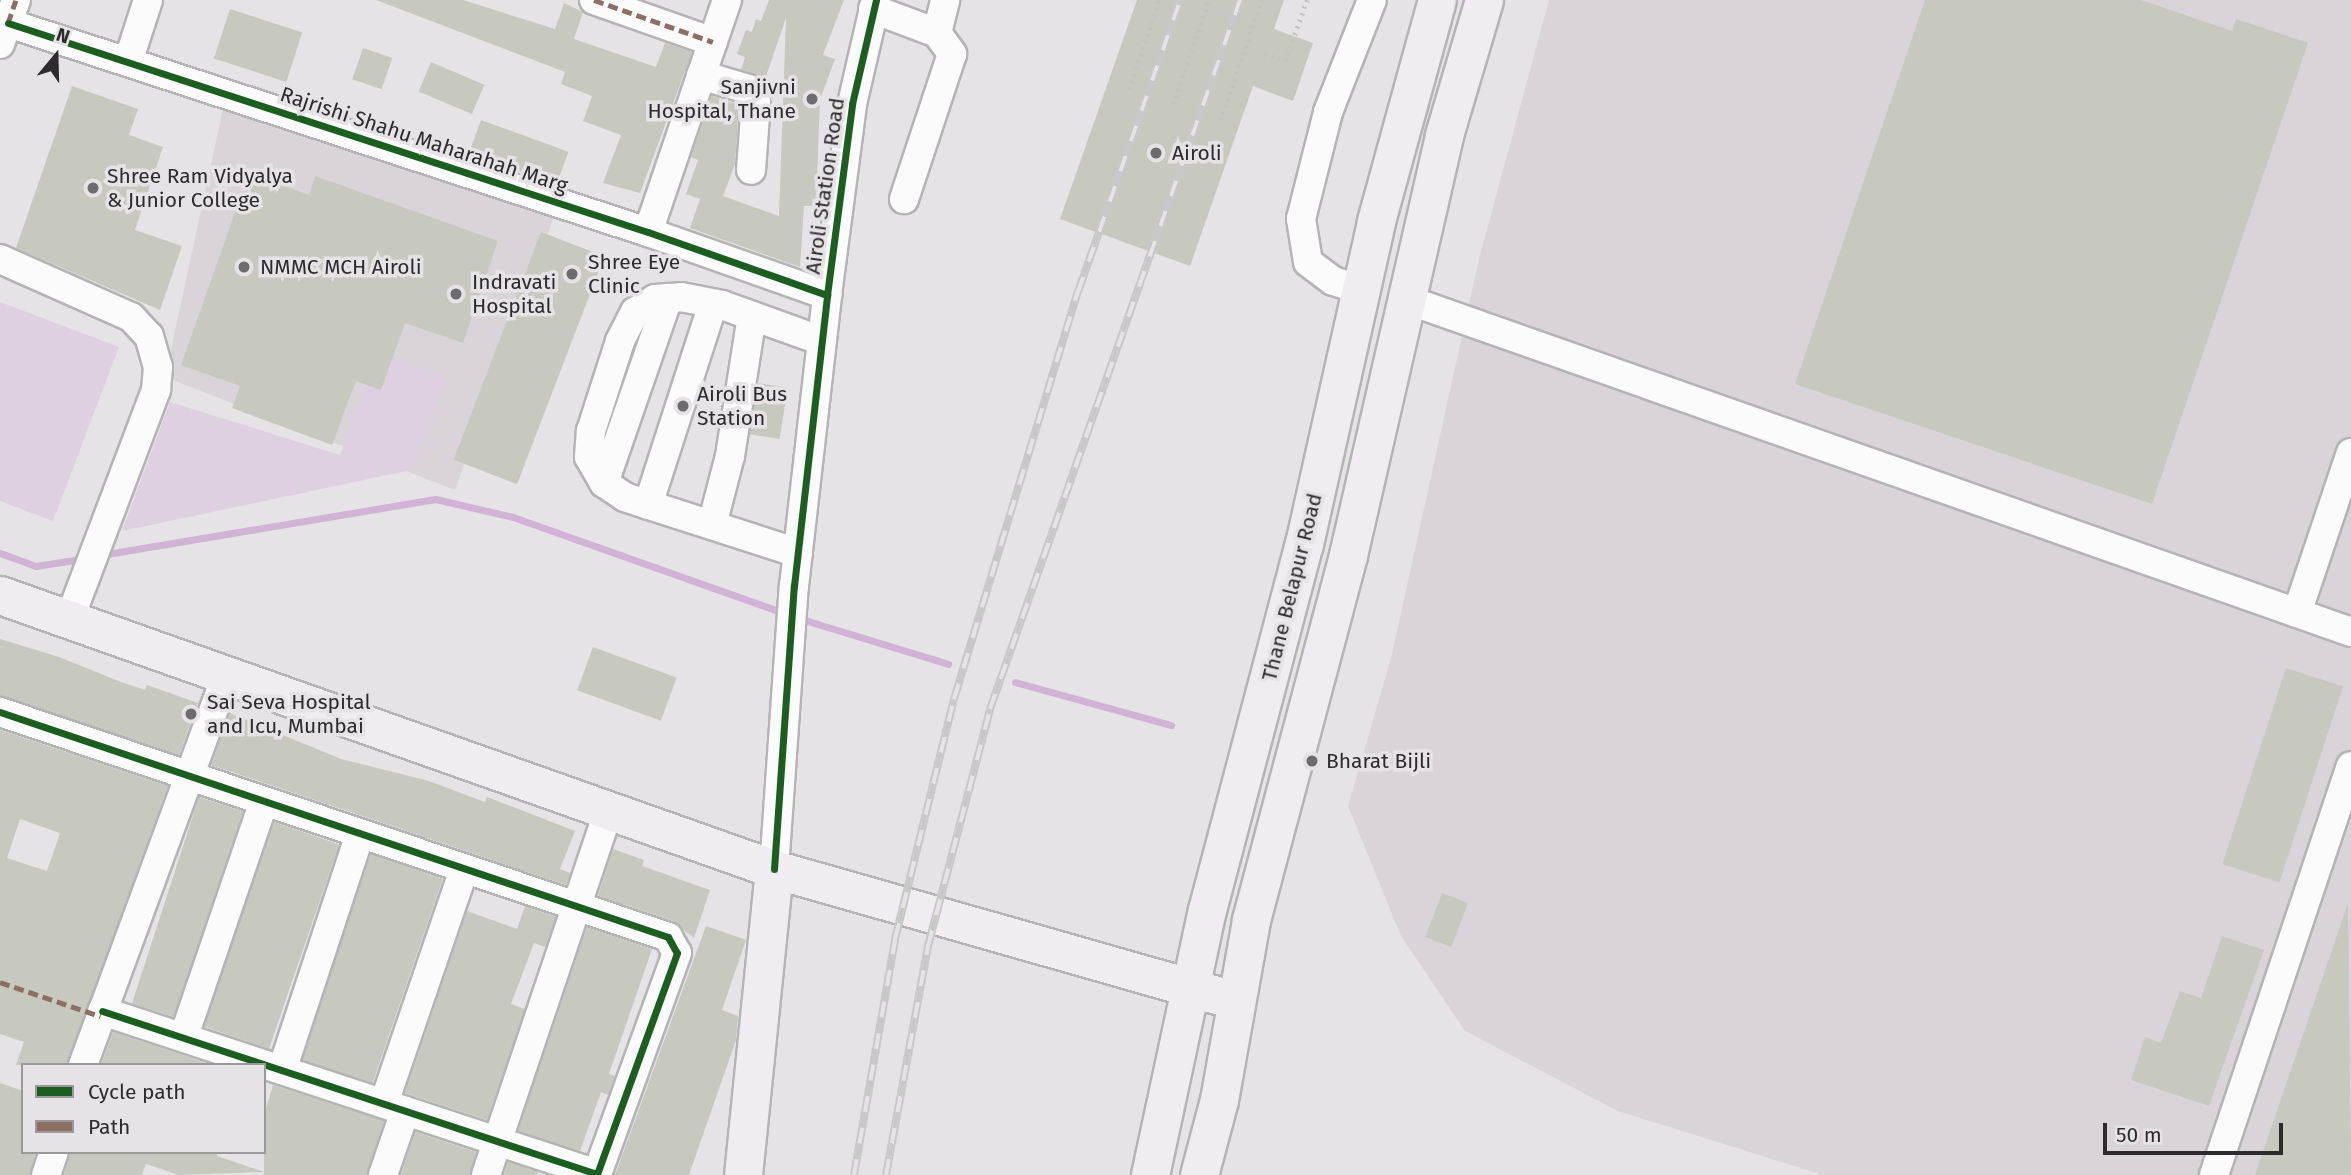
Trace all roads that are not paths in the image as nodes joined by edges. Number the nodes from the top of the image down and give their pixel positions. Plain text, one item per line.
1 (148, 0) edge
2 (594, 0) edge
3 (727, 0) edge
4 (945, 0) edge
5 (1373, 0) edge
6 (1437, 0) edge
7 (1484, 0) edge
8 (875, 5) edge
9 (8, 22) edge
10 (937, 33) junction
11 (713, 42) junction
12 (128, 62) junction
13 (701, 75) junction
14 (751, 170) dead end
15 (904, 199) dead end
16 (648, 232) junction
17 (0, 259) edge
18 (1361, 290) junction
19 (827, 295) junction
20 (1405, 299) junction
21 (713, 304) junction
22 (752, 316) junction
23 (822, 341) junction
24 (2351, 453) edge
25 (648, 505) junction
26 (712, 525) junction
27 (798, 553) junction
28 (0, 595) edge
29 (73, 609) junction
30 (2297, 613) junction
31 (2351, 632) edge
32 (226, 676) junction
33 (0, 712) edge
34 (2351, 766) edge
35 (188, 776) junction
36 (264, 802) junction
37 (608, 813) junction
38 (360, 834) junction
39 (774, 869) junction
40 (464, 870) junction
41 (574, 906) junction
42 (1191, 987) junction
43 (1235, 1000) junction
44 (102, 1011) junction
45 (184, 1036) junction
46 (84, 1063) edge
47 (262, 1063) edge
48 (266, 1064) edge
49 (282, 1070) junction
50 (394, 1107) junction
51 (498, 1139) junction
52 (53, 1154) edge
53 (596, 1174) edge
54 (46, 1175) edge
55 (383, 1175) edge
56 (486, 1175) edge
57 (743, 1175) edge
58 (1150, 1175) edge
59 (1199, 1175) edge
60 (2214, 1175) edge

1 - 12 street
2 - 11 street
3 - 11 street
4 - 10 street
5 - 18 street
6 - 18 main road, Thane Belapur Road
7 - 20 main road
8 - 10 street
8 - 19 street, Airoli Station Road
9 - 12 street, Rajrishi Shahu Maharahah Marg
10 - 15 street
11 - 13 street
12 - 16 street, Rajrishi Shahu Maharahah Marg
13 - 14 street
13 - 16 street
16 - 19 street, Rajrishi Shahu Maharahah Marg
17 - 29 street
18 - 42 main road, Thane Belapur Road
19 - 23 street, Airoli Station Road
20 - 30 street
20 - 43 main road
21 - 22 street
21 - 25 street
21 - 25 street
22 - 23 street
22 - 26 street
23 - 27 street, Airoli Station Road
24 - 30 street
25 - 26 street
26 - 27 street
27 - 39 street, Airoli Station Road
28 - 29 main road
29 - 32 main road
30 - 31 street
32 - 35 street
32 - 37 main road
33 - 35 street
34 - 60 street
35 - 36 street
35 - 44 street
36 - 38 street
36 - 45 street
37 - 39 main road
37 - 41 street
38 - 40 street
38 - 49 street
39 - 42 main road
39 - 57 main road
40 - 41 street
40 - 50 street
41 - 51 street
41 - 53 street
42 - 43 main road
42 - 58 main road, Thane Belapur Road
43 - 59 main road
44 - 45 street
44 - 46 street
45 - 47 street
48 - 49 street
49 - 50 street
50 - 51 street
50 - 55 street
51 - 53 street
51 - 56 street
52 - 54 street

